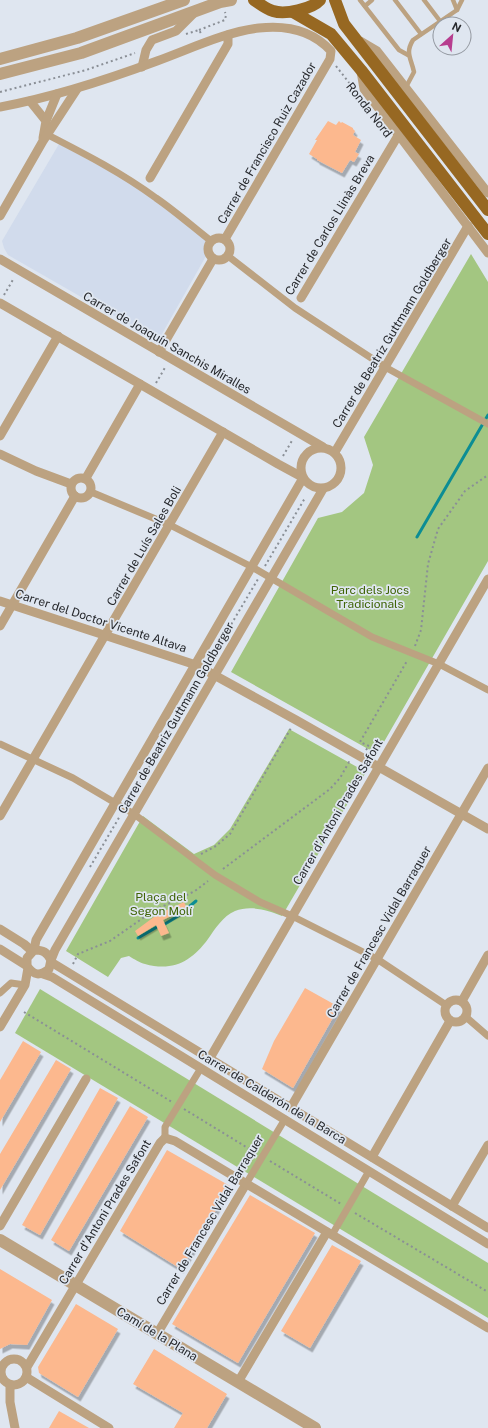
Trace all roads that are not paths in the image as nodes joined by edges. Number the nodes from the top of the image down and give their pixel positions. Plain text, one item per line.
1 (184, 0) edge
2 (254, 0) edge
3 (320, 0) edge
4 (335, 0) edge
5 (360, 0) edge
6 (372, 0) edge
7 (395, 0) edge
8 (424, 0) edge
9 (453, 0) edge
10 (462, 0) edge
11 (226, 1) edge
12 (365, 6) junction
13 (457, 10) junction
14 (195, 12) junction
15 (292, 12) junction
16 (436, 16) edge
17 (448, 16) edge
18 (432, 26) edge
19 (228, 34) junction
20 (421, 34) junction
21 (354, 37) junction
22 (408, 55) junction
23 (0, 59) edge
24 (142, 66) junction
25 (361, 70) junction
26 (0, 74) edge
27 (406, 87) junction
28 (77, 89) junction
29 (57, 94) junction
30 (30, 101) junction
31 (0, 107) edge
32 (61, 113) junction
33 (46, 121) junction
34 (399, 134) junction
35 (45, 138) junction
36 (150, 178) joint
37 (144, 189) junction
38 (488, 193) edge
39 (488, 210) edge
40 (0, 216) edge
41 (468, 226) junction
42 (488, 234) edge
43 (225, 239) junction
44 (211, 241) junction
45 (488, 253) edge
46 (228, 256) junction
47 (0, 259) edge
48 (213, 259) junction
49 (301, 298) joint
50 (0, 302) edge
51 (295, 308) junction
52 (58, 336) junction
53 (159, 352) junction
54 (385, 367) junction
55 (140, 384) junction
56 (485, 422) edge
57 (223, 432) junction
58 (0, 436) edge
59 (323, 447) junction
60 (335, 452) junction
61 (0, 454) edge
62 (86, 478) junction
63 (303, 478) junction
64 (71, 484) junction
65 (323, 488) junction
66 (90, 492) junction
67 (75, 496) junction
68 (170, 525) junction
69 (252, 567) junction
70 (271, 578) junction
71 (488, 579) edge
72 (0, 601) edge
73 (12, 605) junction
74 (0, 626) edge
75 (106, 635) junction
76 (439, 664) junction
77 (196, 665) junction
78 (215, 675) junction
79 (488, 690) edge
80 (0, 744) edge
81 (34, 759) junction
82 (379, 767) junction
83 (488, 768) edge
84 (115, 803) junction
85 (134, 814) junction
86 (462, 814) junction
87 (0, 816) edge
88 (488, 829) edge
89 (292, 916) junction
90 (0, 929) edge
91 (0, 949) edge
92 (33, 951) junction
93 (488, 955) edge
94 (377, 959) junction
95 (51, 961) junction
96 (27, 967) junction
97 (41, 974) junction
98 (25, 985) junction
99 (0, 993) edge
100 (462, 1001) junction
101 (446, 1005) junction
102 (466, 1017) junction
103 (450, 1021) junction
104 (0, 1027) edge
105 (488, 1036) edge
106 (210, 1058) junction
107 (201, 1068) junction
108 (86, 1079) dead end
109 (290, 1108) junction
110 (284, 1119) junction
111 (165, 1138) junction
112 (488, 1145) edge
113 (372, 1157) junction
114 (369, 1171) junction
115 (246, 1184) junction
116 (452, 1206) junction
117 (0, 1226) edge
118 (488, 1228) edge
119 (330, 1234) junction
120 (0, 1240) edge
121 (488, 1244) edge
122 (75, 1285) junction
123 (488, 1328) edge
124 (157, 1334) junction
125 (1, 1364) edge
126 (26, 1367) junction
127 (26, 1377) junction
128 (238, 1382) junction
129 (5, 1383) edge
130 (15, 1428) edge
131 (109, 1428) edge
132 (315, 1428) edge

1 - 23 street
2 - 15 main road
3 - 15 main road
4 - 21 main road
5 - 12 lane
6 - 12 lane
7 - 20 lane
8 - 16 lane
9 - 13 lane
10 - 13 lane
11 - 14 street
12 - 22 lane
13 - 17 lane
14 - 24 street
14 - 26 street
15 - 25 main road, Ronda Nord
18 - 20 lane
19 - 24 street
19 - 36 street
19 - 43 street, Carrer de Francisco Ruiz Cazador
20 - 22 lane
21 - 27 street
21 - 39 main road
22 - 27 lane
24 - 28 street
25 - 34 street, Ronda Nord
25 - 42 main road, Ronda Nord
27 - 38 street
28 - 29 street
28 - 32 street
29 - 30 street
29 - 32 street
29 - 33 street
30 - 31 street
30 - 33 street
32 - 35 street
33 - 35 street
34 - 41 street, Ronda Nord
34 - 49 street, Carrer de Carlos Llinàs Breva
35 - 37 street
35 - 40 street
36 - 37 street
37 - 44 street
41 - 45 street, Ronda Nord
41 - 54 street, Carrer de Beatriz Guttmann Goldberger
43 - 44 street
43 - 46 street
44 - 48 street
46 - 48 street
46 - 51 street
47 - 53 street, Carrer de Joaquín Sanchis Miralles
48 - 53 street
49 - 51 street, Carrer de Carlos Llinàs Breva
50 - 52 street
51 - 54 street
52 - 55 street
52 - 58 street
53 - 59 street, Carrer de Joaquín Sanchis Miralles
54 - 56 street
54 - 60 street, Carrer de Beatriz Guttmann Goldberger
55 - 57 street
55 - 62 street
57 - 63 street
57 - 68 street, Carrer de Luís Sales Boli
59 - 60 street
59 - 63 street
60 - 65 street
61 - 64 street
62 - 64 street
62 - 66 street
63 - 65 street
63 - 69 street, Carrer de Beatriz Guttmann Goldberger
64 - 67 street
65 - 70 street, Carrer de Beatriz Guttmann Goldberger
66 - 67 street
66 - 68 street
67 - 73 street
68 - 69 street
68 - 75 street, Carrer de Luís Sales Boli
69 - 70 street
69 - 77 street, Carrer de Beatriz Guttmann Goldberger
70 - 76 street
70 - 78 street, Carrer de Beatriz Guttmann Goldberger
71 - 76 street, Carrer d'Antoni Prades Safont
72 - 73 street, Carrer del Doctor Vicente Altava
73 - 74 street
73 - 75 street, Carrer del Doctor Vicente Altava
75 - 77 street, Carrer del Doctor Vicente Altava
75 - 81 street, Carrer de Luís Sales Boli
76 - 79 street
76 - 82 street, Carrer d'Antoni Prades Safont
77 - 78 street, Carrer del Doctor Vicente Altava
77 - 84 street, Carrer de Beatriz Guttmann Goldberger
78 - 82 street, Carrer del Doctor Vicente Altava
78 - 85 street, Carrer de Beatriz Guttmann Goldberger
80 - 81 street
81 - 84 street
81 - 87 street, Carrer de Luís Sales Boli
82 - 86 street, Carrer del Doctor Vicente Altava
82 - 89 street, Carrer d'Antoni Prades Safont
83 - 86 street, Carrer de Francesc Vidal Barraquer
84 - 85 street
84 - 92 street, Carrer de Beatriz Guttmann Goldberger
85 - 89 street
85 - 95 street, Carrer de Beatriz Guttmann Goldberger
86 - 88 street, Carrer del Doctor Vicente Altava
86 - 94 street, Carrer de Francesc Vidal Barraquer
89 - 94 street
89 - 106 street, Carrer d'Antoni Prades Safont
90 - 92 street
91 - 96 street
92 - 95 street
92 - 96 street
93 - 100 street
94 - 101 street
94 - 109 street, Carrer de Francesc Vidal Barraquer
95 - 97 street
95 - 106 street, Carrer de Calderón de la Barca
96 - 97 street
96 - 98 street
97 - 98 street
97 - 107 street, Carrer de Calderón de la Barca
98 - 99 street
98 - 104 street
100 - 101 street
100 - 102 street
101 - 103 street
102 - 103 street
102 - 105 street
103 - 113 street
106 - 109 street, Carrer de Calderón de la Barca
107 - 110 street, Carrer de Calderón de la Barca
107 - 111 street, Carrer d'Antoni Prades Safont
108 - 117 street
109 - 113 street, Carrer de Calderón de la Barca
110 - 114 street, Carrer de Calderón de la Barca
110 - 115 street, Carrer de Francesc Vidal Barraquer
111 - 115 street
111 - 122 street, Carrer d'Antoni Prades Safont
112 - 116 street
113 - 116 street, Carrer de Calderón de la Barca
114 - 119 street
114 - 121 street, Carrer de Calderón de la Barca
115 - 119 street
115 - 124 street, Carrer de Francesc Vidal Barraquer
116 - 118 street, Carrer de Calderón de la Barca
119 - 123 street
119 - 128 street
120 - 122 street, Camí de la Plana
122 - 124 street, Camí de la Plana
122 - 126 street, Carrer d'Antoni Prades Safont
124 - 128 street, Camí de la Plana
125 - 126 street
125 - 129 street
126 - 127 street
127 - 129 street
127 - 131 street
128 - 132 street, Camí de la Plana
129 - 130 street

